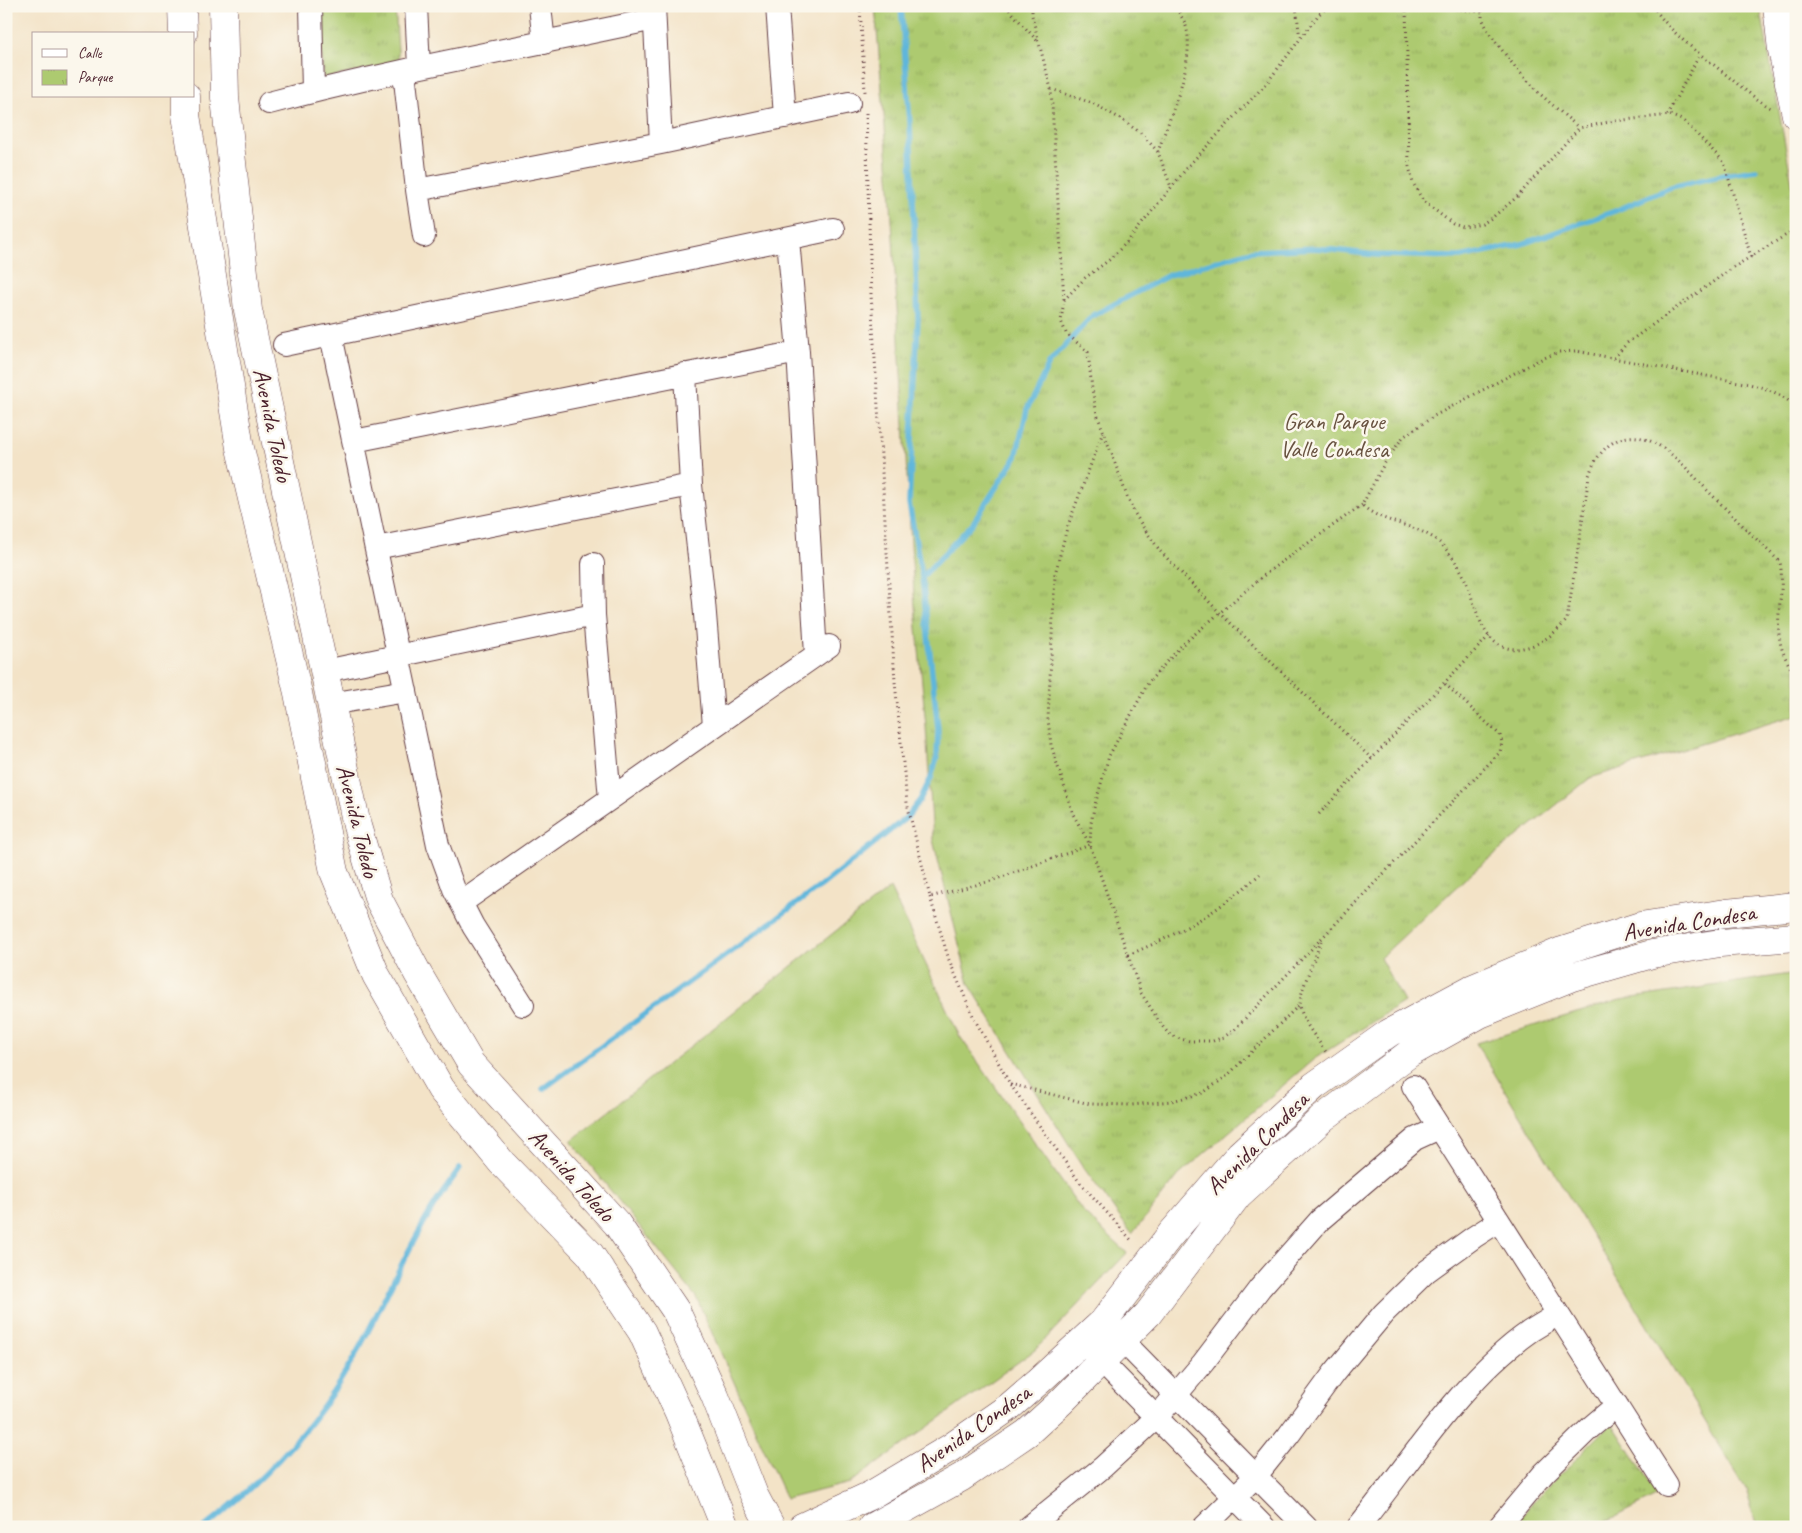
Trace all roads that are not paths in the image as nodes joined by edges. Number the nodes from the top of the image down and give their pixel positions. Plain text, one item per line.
1 (182, 6) edge
2 (223, 6) edge
3 (311, 6) edge
4 (416, 6) edge
5 (540, 6) edge
6 (777, 6) edge
7 (1777, 6) edge
8 (654, 13) edge
9 (183, 32) edge
10 (544, 43) junction
11 (412, 69) junction
12 (313, 91) junction
13 (186, 98) edge
14 (860, 101) road end
15 (269, 102) dead end
16 (1785, 113) edge
17 (785, 117) junction
18 (661, 143) junction
19 (417, 190) junction
20 (833, 229) dead end
21 (424, 236) dead end
22 (788, 239) junction
23 (331, 335) junction
24 (284, 345) dead end
25 (798, 352) junction
26 (684, 374) junction
27 (354, 441) junction
28 (691, 485) junction
29 (376, 548) junction
30 (592, 564) dead end
31 (594, 615) junction
32 (398, 655) junction
33 (328, 687) junction
34 (406, 691) junction
35 (298, 693) junction
36 (714, 726) junction
37 (610, 799) junction
38 (461, 903) junction
39 (1796, 906) edge
40 (1796, 937) edge
41 (523, 1005) dead end
42 (1413, 1086) dead end
43 (1439, 1128) junction
44 (1499, 1221) junction
45 (1558, 1314) junction
46 (1103, 1322) junction
47 (1082, 1341) junction
48 (1122, 1341) junction
49 (1102, 1362) junction
50 (1176, 1394) junction
51 (1617, 1405) junction
52 (1157, 1418) junction
53 (1256, 1476) junction
54 (1667, 1485) dead end
55 (1235, 1497) junction
56 (724, 1527) edge
57 (771, 1527) edge
58 (802, 1527) edge
59 (872, 1527) edge
60 (1029, 1527) edge
61 (1204, 1527) edge
62 (1264, 1527) edge
63 (1306, 1527) edge
64 (1358, 1527) edge
65 (1499, 1527) edge

1 - 9 street
2 - 33 street, Avenida Toledo
3 - 12 street
4 - 11 street
5 - 10 street
6 - 17 street
7 - 16 street
8 - 10 street
8 - 18 street
10 - 11 street
11 - 12 street
11 - 19 street
12 - 15 street
13 - 35 street, Avenida Toledo
14 - 17 street
17 - 18 street
18 - 19 street
19 - 21 street
20 - 22 street
22 - 23 street
22 - 25 street
23 - 24 street
23 - 27 street
25 - 26 street
25 - 36 street
26 - 27 street
26 - 28 street
27 - 29 street
28 - 29 street
28 - 36 street
29 - 32 street
30 - 31 street
31 - 32 street
31 - 37 street
32 - 33 street
32 - 34 street
33 - 34 street
33 - 35 street
33 - 57 street, Avenida Toledo
34 - 38 street
35 - 56 street, Avenida Toledo
36 - 37 street
37 - 38 street
38 - 41 street
39 - 46 street, Avenida Condesa
40 - 48 street, Avenida Condesa
42 - 43 street
43 - 44 street
43 - 50 street
44 - 45 street
44 - 53 street
45 - 51 street
45 - 64 street
46 - 47 street, Avenida Condesa
46 - 48 street
47 - 49 street
47 - 58 street, Avenida Condesa
48 - 49 street, Avenida Condesa
48 - 50 street
49 - 52 street
49 - 59 street, Avenida Condesa
50 - 52 street
50 - 53 street
51 - 54 street
51 - 65 street
52 - 55 street
52 - 60 street
53 - 55 street
53 - 63 street
55 - 61 street
55 - 62 street

